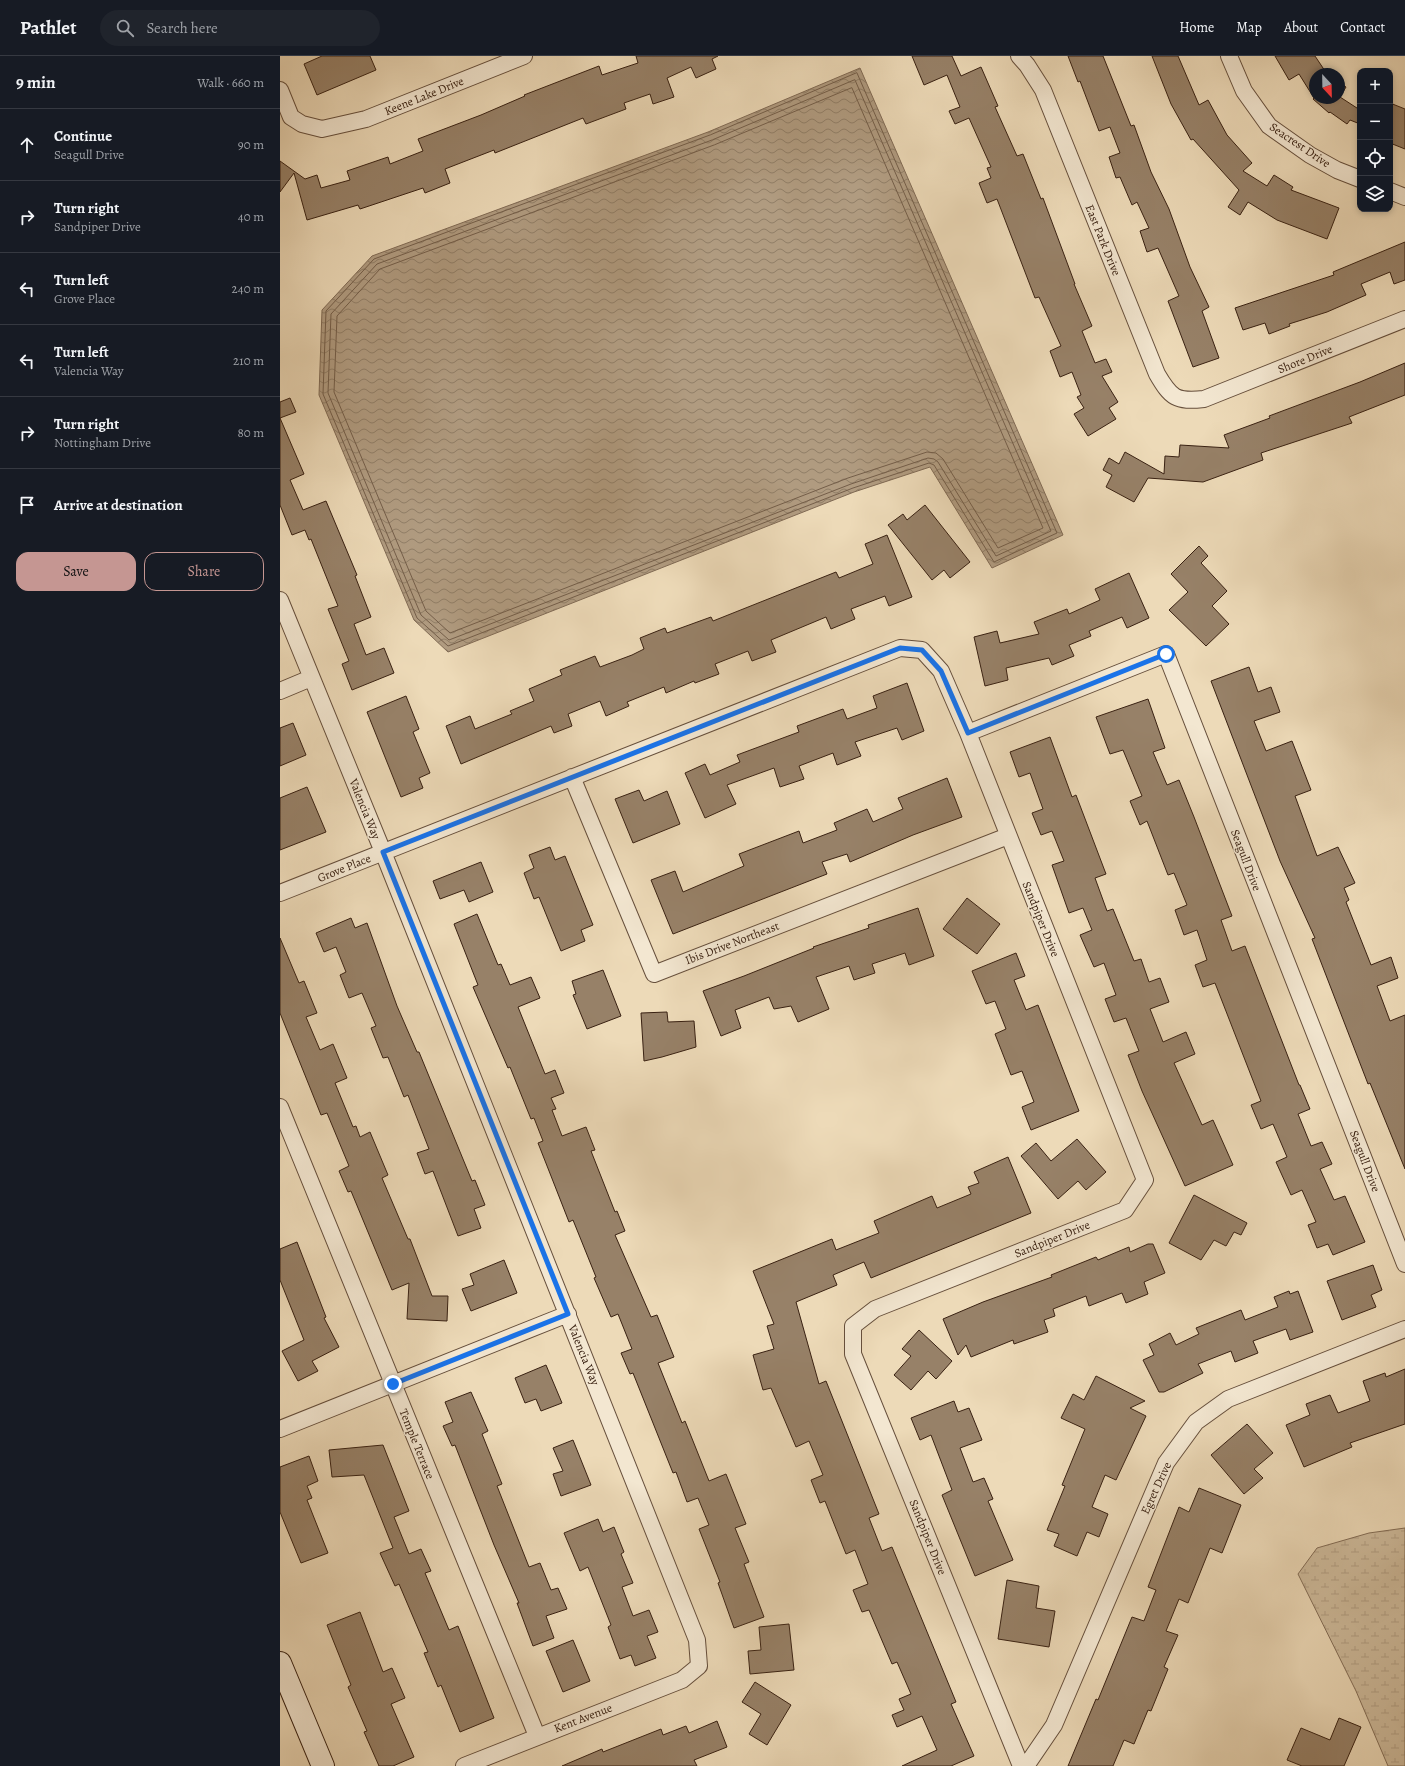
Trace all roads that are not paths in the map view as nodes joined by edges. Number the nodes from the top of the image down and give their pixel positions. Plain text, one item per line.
1 (524, 56) edge
2 (1019, 56) edge
3 (1229, 56) edge
4 (280, 90) edge
5 (1357, 178) edge
6 (1393, 192) edge
7 (1405, 197) edge
8 (1405, 319) edge
9 (1204, 399) joint
10 (280, 600) edge
11 (922, 650) joint
12 (311, 678) junction
13 (280, 691) edge
14 (968, 733) junction
15 (572, 777) junction
16 (1008, 836) junction
17 (383, 852) junction
18 (280, 893) edge
19 (280, 1107) edge
20 (1405, 1264) edge
21 (568, 1314) junction
22 (1405, 1329) edge
23 (393, 1384) junction
24 (280, 1429) edge
25 (280, 1663) edge
26 (699, 1666) joint
27 (537, 1736) junction
28 (323, 1766) edge
29 (464, 1766) edge
30 (1021, 1766) edge
31 (1026, 1766) edge

1 - 4 street, Keene Lake Drive
2 - 9 street, East Park Drive
3 - 5 street, Seacrest Drive
6 - 7 street
8 - 9 street, Shore Drive
10 - 12 street, Valencia Way
11 - 14 street, Sandpiper Drive
11 - 15 street, Grove Place
12 - 13 street
12 - 17 street, Valencia Way
14 - 16 street, Sandpiper Drive
14 - 20 street, Seagull Drive
15 - 16 street, Ibis Drive Northeast
15 - 17 street, Grove Place
16 - 30 street, Sandpiper Drive
17 - 18 street, Grove Place
17 - 21 street, Valencia Way
19 - 23 street, Temple Terrace
21 - 23 street
21 - 26 street, Valencia Way
22 - 31 street, Egret Drive
23 - 24 street
23 - 27 street, Temple Terrace
25 - 28 main road
26 - 27 street, Kent Avenue
27 - 29 street, Kent Avenue

